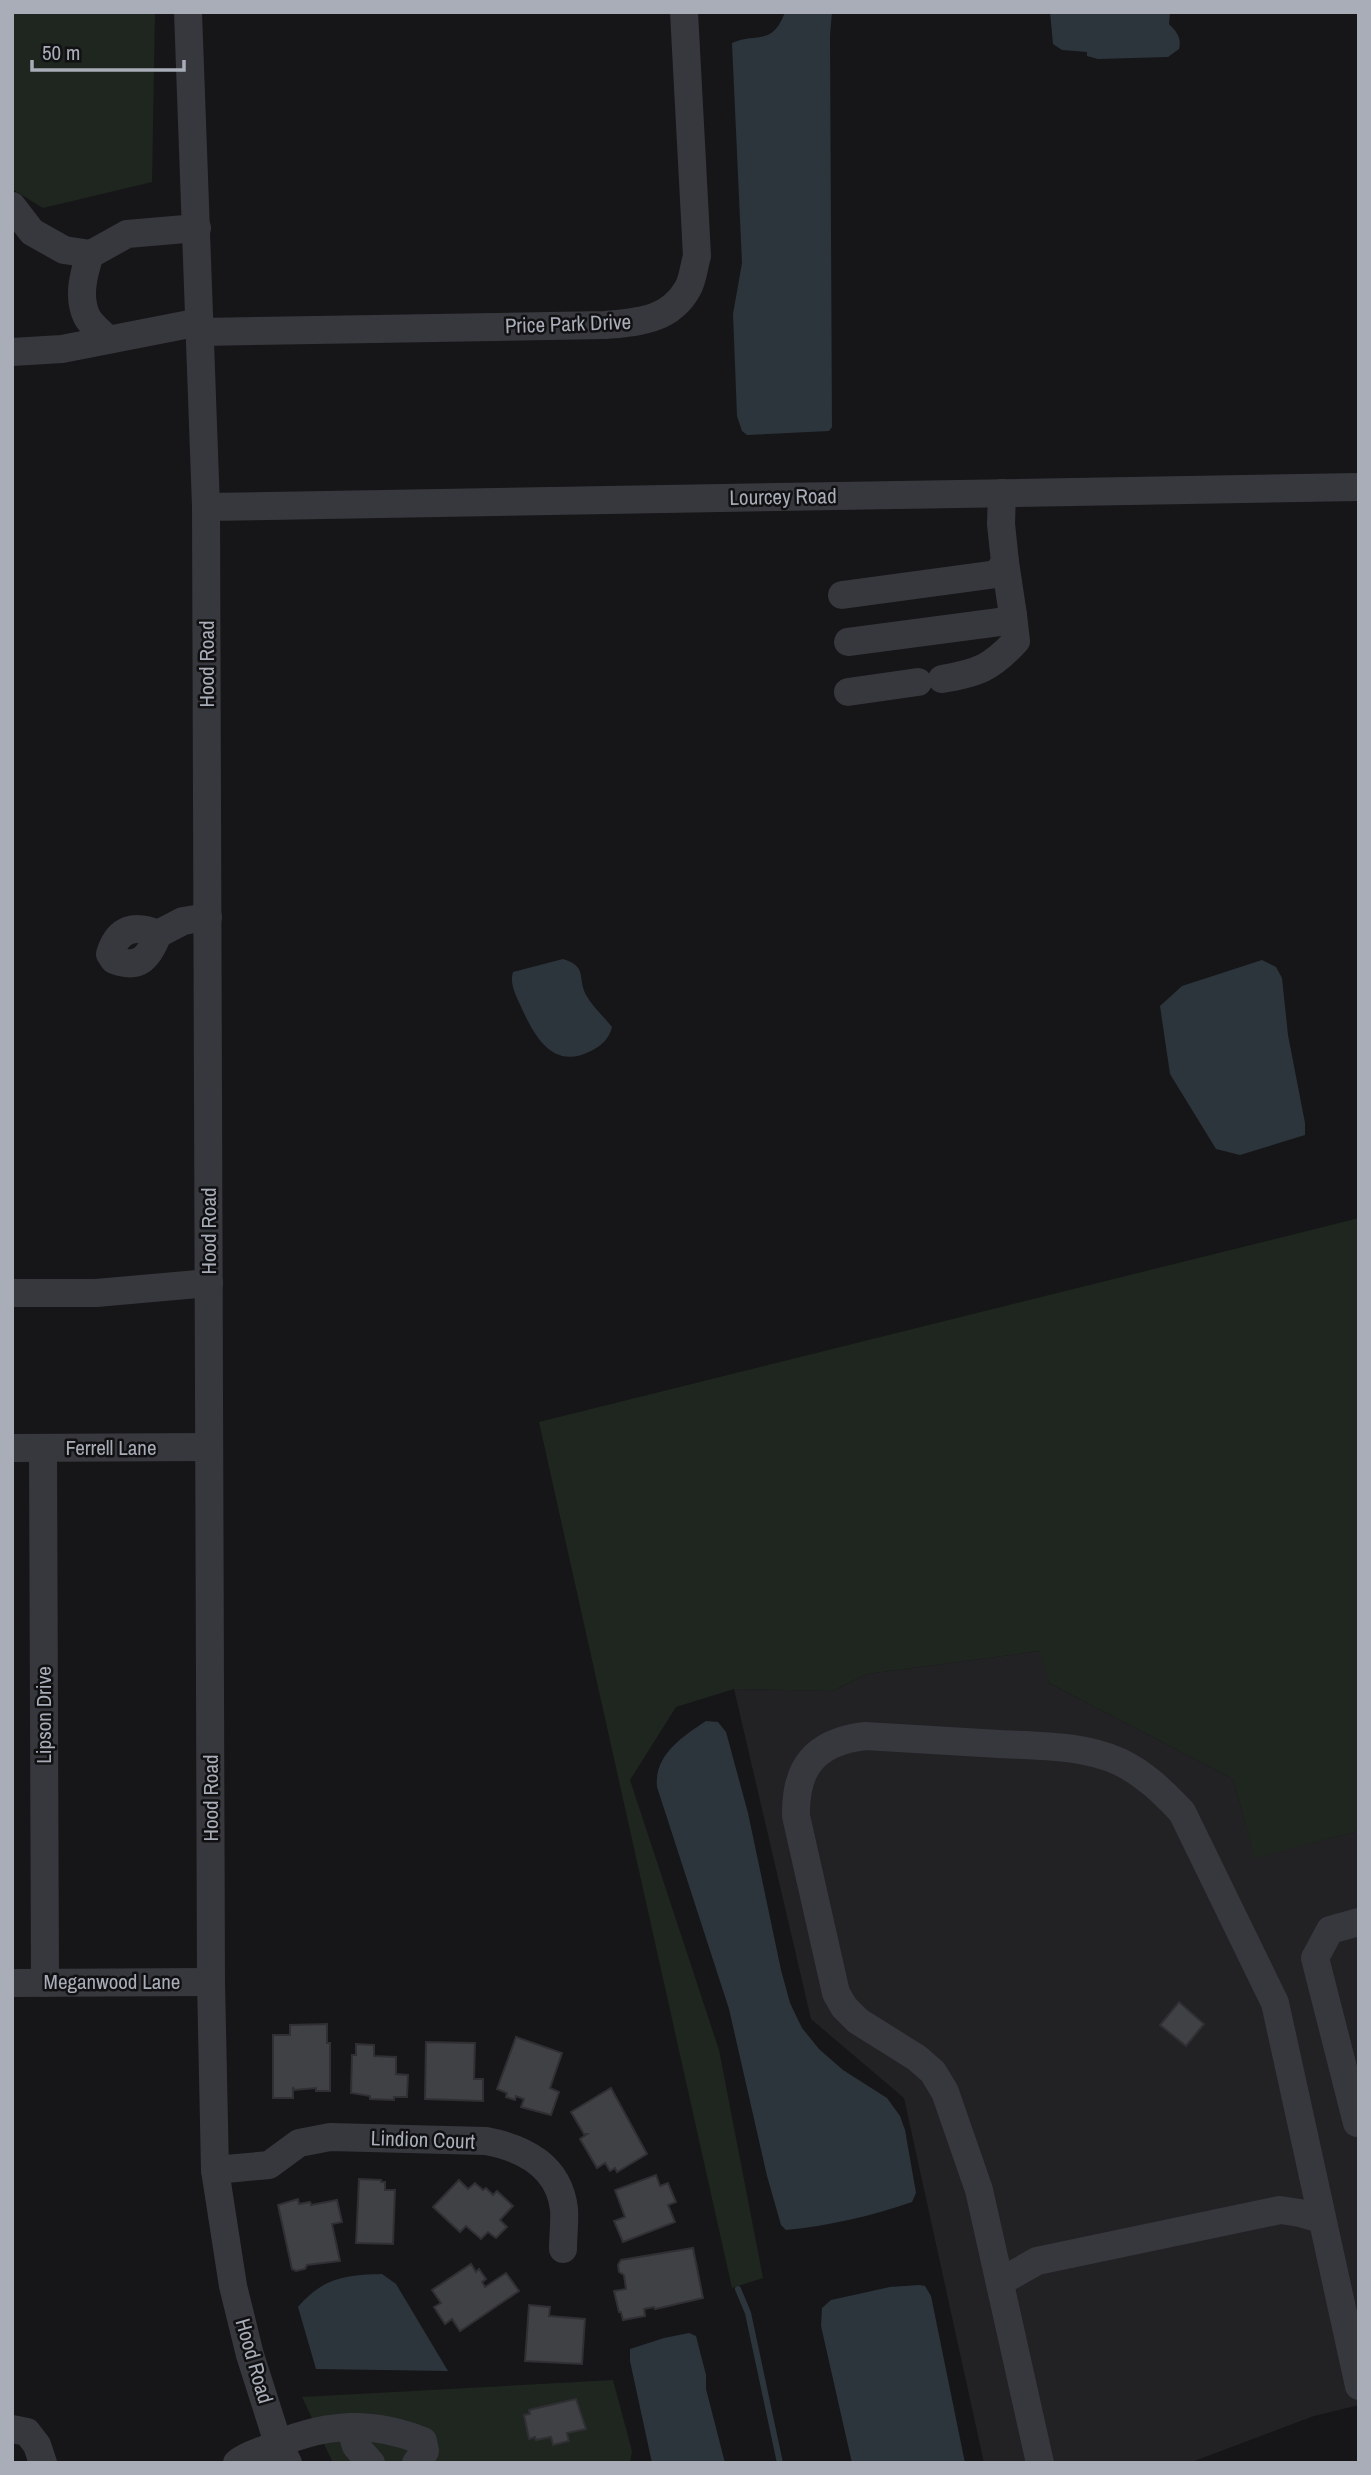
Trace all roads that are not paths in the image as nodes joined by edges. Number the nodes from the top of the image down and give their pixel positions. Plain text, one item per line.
1 (188, 12) edge
2 (684, 12) edge
3 (12, 206) edge
4 (197, 228) junction
5 (90, 254) junction
6 (200, 327) junction
7 (107, 339) junction
8 (12, 352) edge
9 (1359, 486) edge
10 (1002, 493) junction
11 (206, 507) junction
12 (1005, 562) junction
13 (842, 595) dead end
14 (1013, 615) junction
15 (848, 642) dead end
16 (848, 692) dead end
17 (208, 917) junction
18 (158, 934) dead end
19 (209, 1283) junction
20 (12, 1293) edge
21 (209, 1447) junction
22 (12, 1448) edge
23 (43, 1448) junction
24 (1359, 1922) edge
25 (211, 1982) junction
26 (12, 1983) edge
27 (45, 1983) junction
28 (1347, 2037) edge
29 (1359, 2122) edge
30 (215, 2170) junction
31 (1321, 2219) junction
32 (563, 2249) dead end
33 (1000, 2282) junction
34 (1359, 2386) edge
35 (350, 2427) junction
36 (12, 2429) edge
37 (283, 2453) edge
38 (43, 2463) edge
39 (237, 2463) edge
40 (371, 2463) edge
41 (416, 2463) edge
42 (1040, 2463) edge

1 - 4 street, Hood Road
2 - 6 street, Price Park Drive
3 - 5 street
4 - 5 street
4 - 6 street, Hood Road
5 - 7 street
6 - 7 street, Price Park Drive
6 - 11 street, Hood Road
7 - 8 street, Price Park Drive
9 - 10 street, Lourcey Road
10 - 11 street, Lourcey Road
10 - 12 street
11 - 17 street, Hood Road
12 - 13 street
12 - 14 street
14 - 15 street
14 - 16 street
17 - 18 street
17 - 19 street, Hood Road
19 - 20 street
19 - 21 street, Hood Road
21 - 23 street, Ferrell Lane
21 - 25 street, Hood Road
22 - 23 street, Ferrell Lane
23 - 27 street, Lipson Drive
24 - 28 street
25 - 27 street, Meganwood Lane
25 - 30 street, Hood Road
26 - 27 street, Meganwood Lane
28 - 29 street
30 - 32 street, Lindion Court
30 - 37 street, Hood Road
31 - 33 street
31 - 33 street
31 - 34 street
33 - 42 street
35 - 37 street
35 - 40 street
35 - 41 street
36 - 38 street
37 - 39 street

